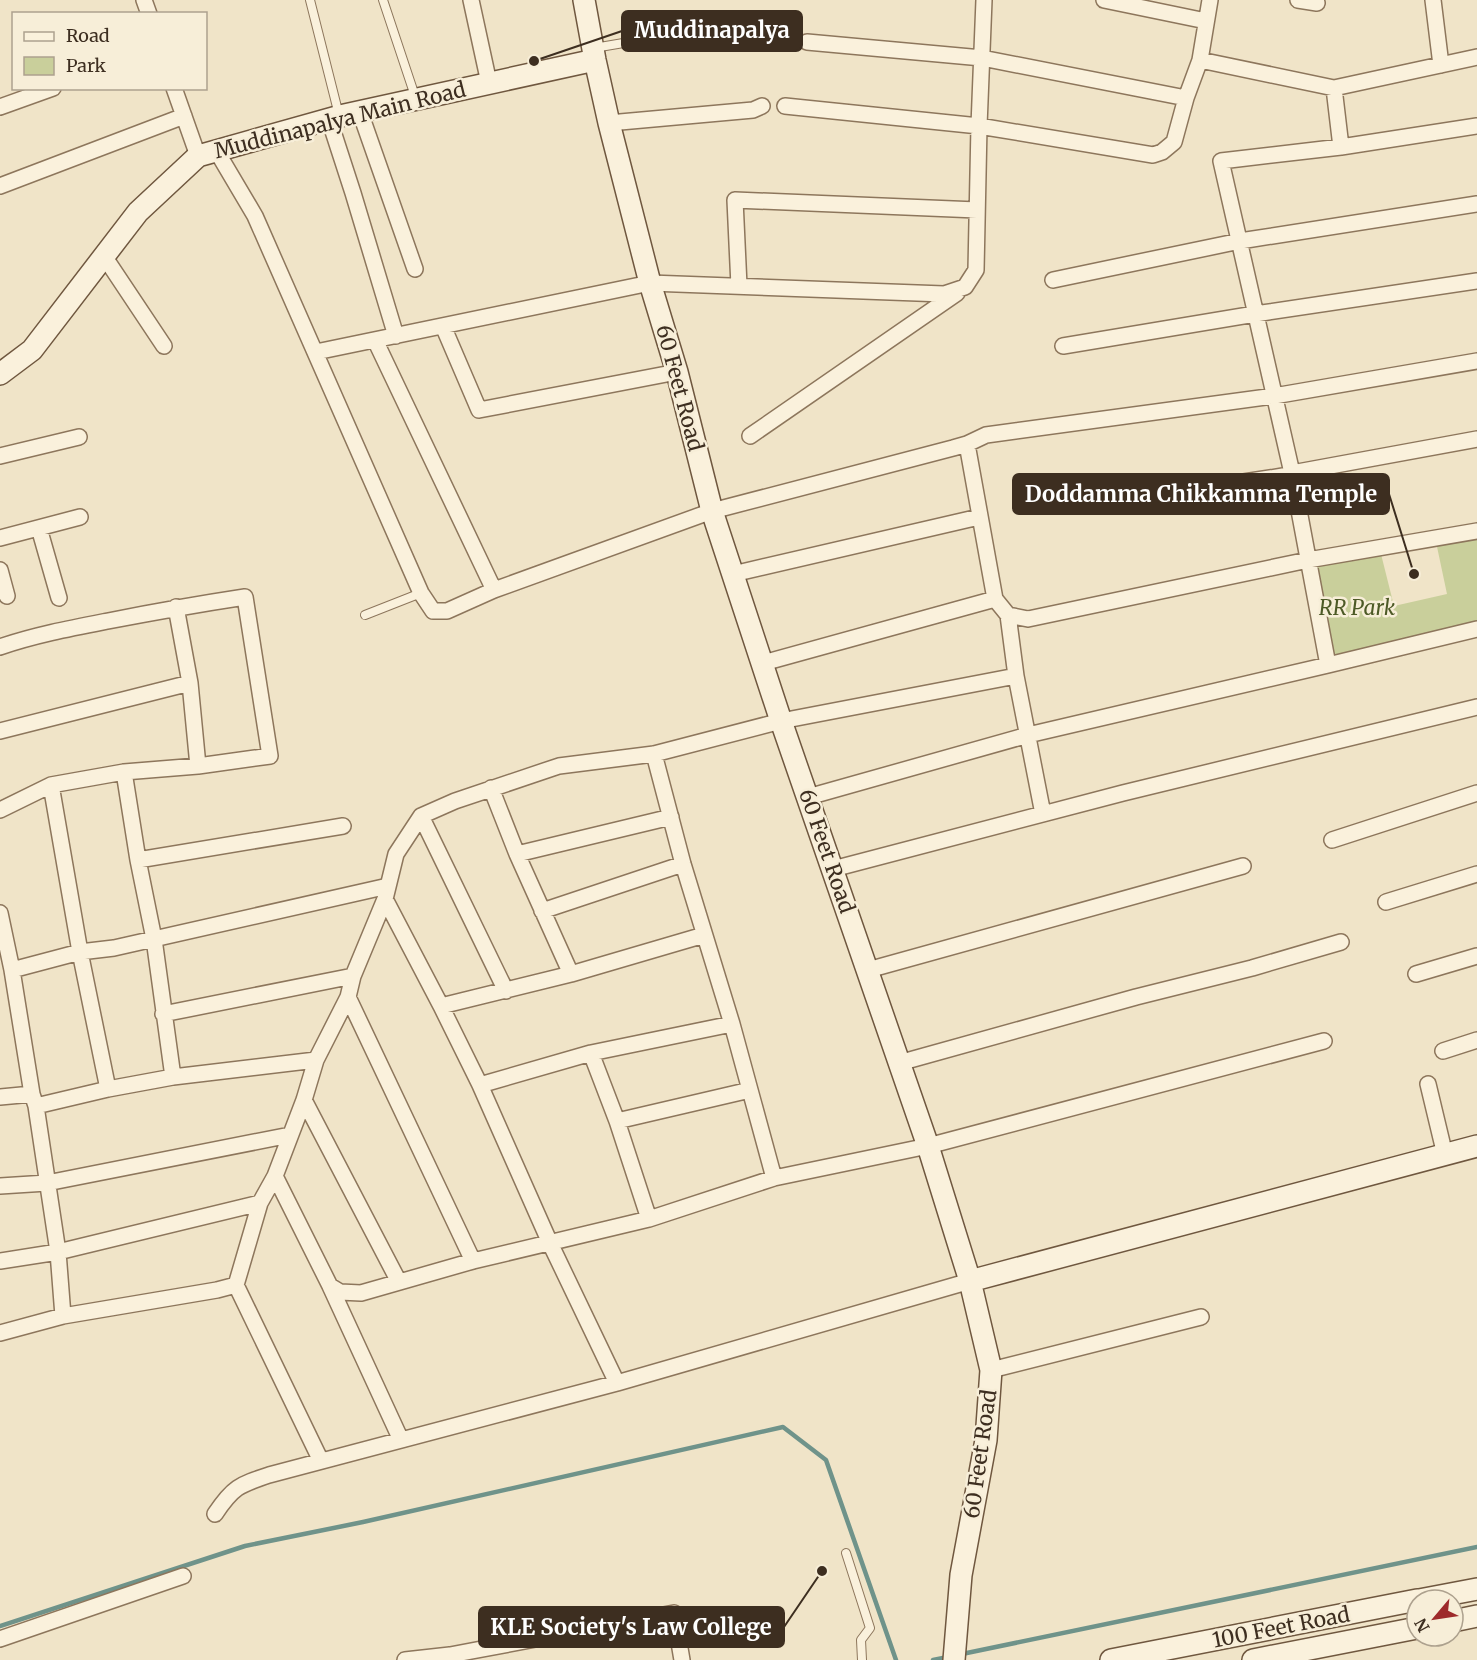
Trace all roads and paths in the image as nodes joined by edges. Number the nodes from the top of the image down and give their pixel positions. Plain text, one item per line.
1 (310, 0) edge
2 (383, 0) edge
3 (471, 0) edge
4 (584, 0) edge
5 (984, 0) edge
6 (1104, 0) edge
7 (1210, 0) edge
8 (1298, 0) edge
9 (1433, 0) edge
10 (1317, 3) dead end
11 (1206, 21) junction
12 (729, 25) dead end
13 (807, 42) dead end
14 (594, 54) junction
15 (1477, 57) edge
16 (982, 58) junction
17 (1200, 60) junction
18 (1441, 65) junction
19 (489, 82) junction
20 (1334, 88) junction
21 (47, 90) edge
22 (175, 90) edge
23 (1186, 98) junction
24 (416, 100) junction
25 (762, 106) dead end
26 (784, 106) dead end
27 (0, 107) edge
28 (184, 116) junction
29 (343, 116) junction
30 (609, 123) junction
31 (979, 126) junction
32 (1477, 126) edge
33 (1341, 147) junction
34 (207, 153) junction
35 (0, 186) edge
36 (1477, 204) edge
37 (977, 210) junction
38 (1240, 241) junction
39 (104, 256) junction
40 (415, 268) dead end
41 (1053, 280) dead end
42 (1477, 281) edge
43 (650, 283) junction
44 (739, 286) junction
45 (965, 287) junction
46 (1255, 314) junction
47 (443, 326) junction
48 (396, 336) junction
49 (375, 340) junction
50 (165, 346) dead end
51 (1063, 346) dead end
52 (316, 352) junction
53 (1477, 361) edge
54 (677, 372) junction
55 (0, 374) edge
56 (1274, 396) junction
57 (750, 436) dead end
58 (79, 437) dead end
59 (1477, 439) edge
60 (967, 444) junction
61 (0, 456) edge
62 (1292, 473) junction
63 (1106, 503) dead end
64 (712, 511) junction
65 (80, 517) dead end
66 (979, 517) junction
67 (39, 528) junction
68 (1477, 531) edge
69 (0, 538) edge
70 (1308, 561) junction
71 (0, 570) edge
72 (733, 574) junction
73 (494, 590) junction
74 (421, 593) junction
75 (7, 596) dead end
76 (59, 598) dead end
77 (995, 599) junction
78 (176, 607) junction
79 (365, 615) dead end
80 (1008, 615) junction
81 (1477, 629) edge
82 (0, 647) edge
83 (763, 663) junction
84 (1328, 665) junction
85 (1016, 676) junction
86 (190, 683) junction
87 (1477, 707) edge
88 (781, 721) junction
89 (0, 731) edge
90 (1028, 735) junction
91 (654, 754) junction
92 (198, 766) junction
93 (124, 772) junction
94 (51, 785) junction
95 (491, 788) junction
96 (1477, 793) edge
97 (808, 797) junction
98 (0, 810) edge
99 (1042, 813) junction
100 (421, 816) junction
101 (671, 817) junction
102 (343, 826) dead end
103 (1332, 840) dead end
104 (517, 854) junction
105 (138, 860) junction
106 (683, 864) junction
107 (1244, 866) dead end
108 (833, 869) junction
109 (1477, 874) edge
110 (387, 893) junction
111 (1386, 902) dead end
112 (542, 911) junction
113 (0, 913) edge
114 (704, 935) junction
115 (154, 939) junction
116 (1341, 942) dead end
117 (80, 952) junction
118 (1477, 956) edge
119 (12, 970) junction
120 (868, 970) junction
121 (571, 974) junction
122 (1416, 974) dead end
123 (353, 976) junction
124 (506, 991) junction
125 (348, 997) junction
126 (441, 1006) junction
127 (164, 1014) junction
128 (732, 1024) junction
129 (1477, 1040) edge
130 (1324, 1041) dead end
131 (1443, 1051) dead end
132 (591, 1053) junction
133 (316, 1060) junction
134 (899, 1063) junction
135 (172, 1077) junction
136 (1428, 1084) dead end
137 (480, 1085) junction
138 (108, 1089) junction
139 (750, 1090) junction
140 (0, 1097) edge
141 (34, 1100) junction
142 (304, 1100) junction
143 (617, 1121) junction
144 (291, 1136) junction
145 (928, 1146) junction
146 (1477, 1146) edge
147 (1445, 1155) junction
148 (275, 1176) junction
149 (774, 1178) junction
150 (47, 1183) junction
151 (0, 1186) edge
152 (260, 1203) junction
153 (649, 1219) junction
154 (550, 1243) junction
155 (58, 1251) junction
156 (0, 1261) edge
157 (473, 1262) junction
158 (970, 1281) junction
159 (399, 1282) junction
160 (236, 1285) junction
161 (330, 1286) junction
162 (63, 1316) junction
163 (1201, 1317) dead end
164 (0, 1333) edge
165 (992, 1370) junction
166 (617, 1383) junction
167 (401, 1440) junction
168 (321, 1461) junction
169 (215, 1514) dead end
170 (846, 1553) dead end
171 (183, 1576) dead end
172 (1405, 1603) edge
173 (1405, 1630) edge
174 (0, 1639) edge
175 (955, 1654) edge
176 (405, 1660) edge
177 (682, 1660) edge
178 (862, 1660) edge
179 (1111, 1660) edge
180 (1253, 1660) edge

1 - 29 lane
2 - 24 lane
3 - 19 street
4 - 14 street, 60 Feet Road
5 - 16 street
6 - 11 street
7 - 11 street
8 - 10 street
9 - 18 street
11 - 17 street
12 - 14 lane
13 - 16 street
14 - 19 street, Muddinapalya Main Road
14 - 30 street, 60 Feet Road
15 - 18 street
16 - 23 street
16 - 31 street
17 - 20 street
17 - 23 street
18 - 20 street
19 - 24 street, Muddinapalya Main Road
20 - 33 street
21 - 27 street
22 - 28 street
23 - 31 street
24 - 29 street, Muddinapalya Main Road
25 - 30 street
26 - 31 street
28 - 34 street
28 - 35 street
29 - 34 street, Muddinapalya Main Road
29 - 40 street
29 - 48 street
30 - 43 street, 60 Feet Road
31 - 37 street
32 - 33 street
33 - 38 street
34 - 39 street, Muddinapalya Main Road
34 - 52 street
36 - 38 street
37 - 44 street
37 - 45 street
38 - 41 street
38 - 46 street
39 - 50 street
39 - 55 street, Muddinapalya Main Road
42 - 46 street
43 - 44 street
43 - 47 street
43 - 54 street, 60 Feet Road
44 - 45 street
45 - 57 street
46 - 51 street
46 - 56 street
47 - 48 street
47 - 54 street
48 - 49 street
49 - 52 street
49 - 73 street
52 - 74 street
53 - 56 street
54 - 64 street, 60 Feet Road
56 - 60 street
56 - 62 street
58 - 61 street
59 - 62 street
60 - 64 street
60 - 66 street
62 - 63 street
62 - 70 street
64 - 72 street, 60 Feet Road
64 - 73 street
65 - 67 street
66 - 72 street
66 - 77 street
67 - 69 street
67 - 76 street
68 - 70 street
70 - 80 street
70 - 84 street
71 - 75 street
72 - 83 street, 60 Feet Road
73 - 74 street
74 - 79 lane
77 - 80 street
77 - 83 street
78 - 82 street
78 - 86 street
78 - 92 street
80 - 85 street
81 - 84 street
83 - 88 street, 60 Feet Road
84 - 90 street
85 - 88 street
85 - 90 street
86 - 89 street
86 - 92 street
87 - 99 street
88 - 91 street
88 - 97 street, 60 Feet Road
90 - 97 street
90 - 99 street
91 - 95 street
91 - 101 street
92 - 93 street
93 - 94 street
93 - 105 street
94 - 98 street
94 - 117 street
95 - 100 street
95 - 104 street
96 - 103 street
97 - 108 street, 60 Feet Road
99 - 108 street
100 - 110 street
100 - 124 street
101 - 104 street
101 - 106 street
102 - 105 street
104 - 112 street
105 - 115 street
106 - 112 street
106 - 114 street
107 - 120 street
108 - 120 street, 60 Feet Road
109 - 111 street
110 - 115 street
110 - 123 street
110 - 126 street
112 - 121 street
113 - 119 street
114 - 121 street
114 - 128 street
115 - 117 street
115 - 127 street
116 - 134 street
117 - 119 street
117 - 138 street
118 - 122 street
119 - 141 street
120 - 134 street, 60 Feet Road
121 - 124 street
123 - 125 street
123 - 127 street
124 - 126 street
125 - 133 street
125 - 157 street
126 - 137 street
127 - 135 street
128 - 132 street
128 - 139 street
129 - 131 street
130 - 145 street
132 - 137 street
132 - 143 street
133 - 135 street
133 - 142 street
134 - 145 street, 60 Feet Road
135 - 138 street
136 - 147 street
137 - 154 street
138 - 141 street
139 - 143 street
139 - 149 street
140 - 141 street
141 - 150 street
142 - 144 street
142 - 159 street
143 - 153 street
144 - 148 street
144 - 150 street
145 - 149 street
145 - 158 street, 60 Feet Road
146 - 147 street
147 - 158 street
148 - 152 street
148 - 161 street
149 - 153 street
150 - 151 street
150 - 155 street
152 - 155 street
152 - 160 street
153 - 154 street
154 - 157 street
154 - 166 street
155 - 156 street
155 - 162 street
157 - 159 street
158 - 165 street, 60 Feet Road
158 - 166 street
159 - 161 street
160 - 162 street
160 - 168 street
161 - 167 street
162 - 164 street
163 - 165 street
165 - 175 street, 60 Feet Road
166 - 167 street
167 - 168 street
168 - 169 street
170 - 178 lane
171 - 174 street
172 - 179 street, 100 Feet Road
173 - 180 street, 100 Feet Road
176 - 177 street

